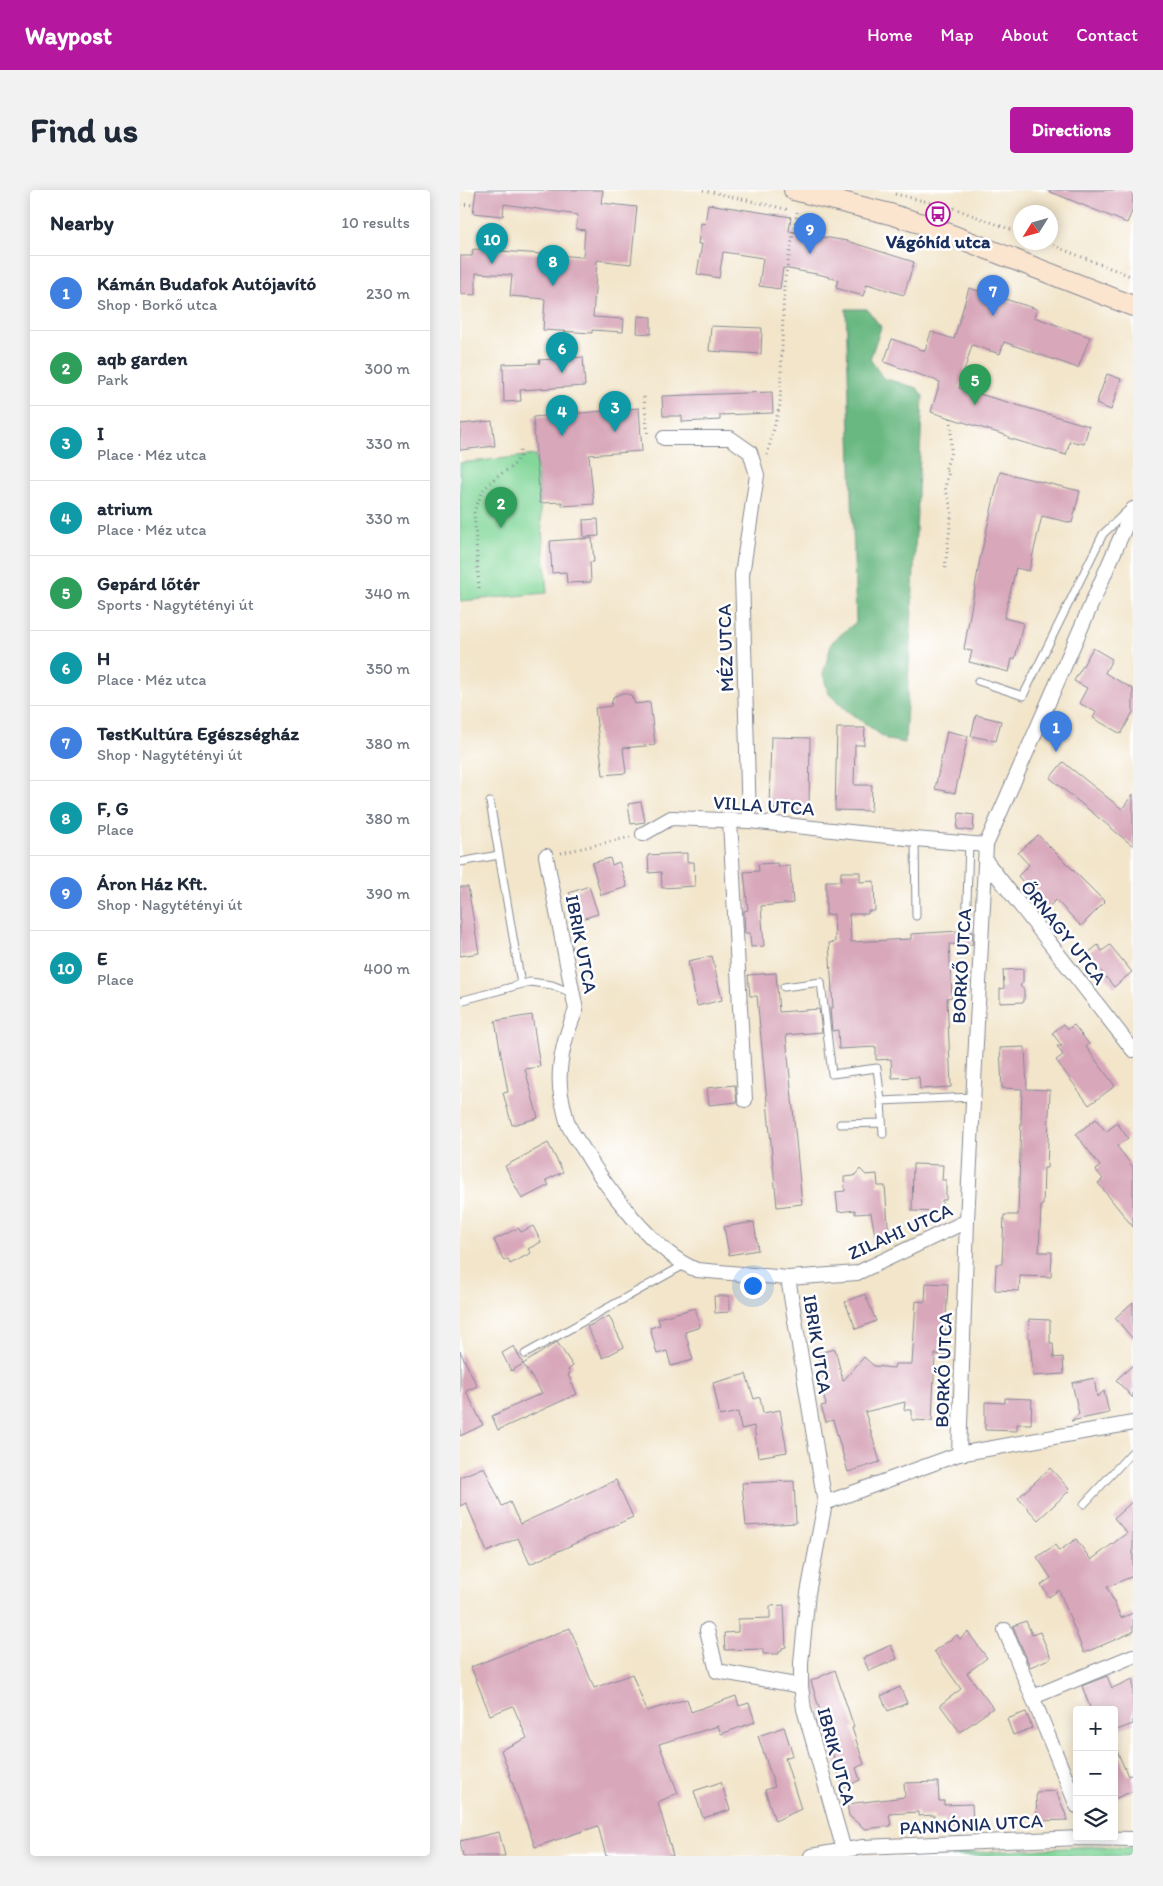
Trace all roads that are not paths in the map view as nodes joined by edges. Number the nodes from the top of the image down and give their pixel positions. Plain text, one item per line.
1 (794, 190) edge
2 (824, 194) edge
3 (1133, 306) edge
4 (664, 438) dead end
5 (1133, 505) edge
6 (1133, 509) edge
7 (978, 681) dead end
8 (490, 802) dead end
9 (730, 821) junction
10 (749, 821) junction
11 (643, 834) road end
12 (915, 839) junction
13 (969, 843) junction
14 (986, 845) junction
15 (499, 855) junction
16 (546, 856) road end
17 (985, 860) junction
18 (460, 862) edge
19 (916, 916) dead end
20 (966, 931) dead end
21 (521, 984) junction
22 (784, 987) dead end
23 (573, 993) junction
24 (460, 1001) edge
25 (1133, 1050) edge
26 (973, 1097) junction
27 (745, 1100) dead end
28 (881, 1101) junction
29 (882, 1123) junction
30 (840, 1124) dead end
31 (883, 1134) dead end
32 (967, 1221) junction
33 (684, 1266) junction
34 (788, 1278) junction
35 (525, 1354) dead end
36 (1133, 1423) edge
37 (1133, 1451) edge
38 (959, 1454) junction
39 (825, 1503) junction
40 (1084, 1504) dead end
41 (708, 1630) dead end
42 (1005, 1630) dead end
43 (1133, 1656) edge
44 (801, 1686) junction
45 (1033, 1697) junction
46 (1073, 1796) edge
47 (1073, 1837) edge
48 (1118, 1838) edge
49 (1133, 1839) edge
50 (844, 1850) junction
51 (811, 1856) edge

1 - 2 main road
2 - 3 main road
4 - 10 street, MÉZ UTCA
5 - 7 lane
6 - 14 street, BORKŐ UTCA
8 - 15 lane
9 - 10 street, VILLA UTCA
9 - 11 street, VILLA UTCA
9 - 27 street
10 - 12 street, VILLA UTCA
12 - 13 street, VILLA UTCA
12 - 19 lane
13 - 14 street, VILLA UTCA
13 - 20 lane
14 - 17 street, BORKŐ UTCA
15 - 18 lane
15 - 21 lane
16 - 23 street, IBRIK UTCA
17 - 25 street, ŐRNAGY UTCA
17 - 26 street, BORKŐ UTCA
21 - 23 lane
21 - 24 lane
22 - 28 lane
23 - 33 street, IBRIK UTCA
26 - 28 lane
26 - 32 street, BORKŐ UTCA
28 - 29 lane
29 - 30 lane
29 - 31 lane
32 - 34 street, ZILAHI UTCA
32 - 38 street, BORKŐ UTCA
33 - 34 street, IBRIK UTCA
33 - 35 lane
34 - 39 street, IBRIK UTCA
36 - 38 street
37 - 40 lane
38 - 39 street
39 - 44 street, IBRIK UTCA
41 - 44 street
42 - 45 street
43 - 45 street
44 - 50 street, IBRIK UTCA
45 - 46 street
47 - 50 street, PANNÓNIA UTCA
48 - 49 street, PANNÓNIA UTCA
50 - 51 street, PANNÓNIA UTCA

